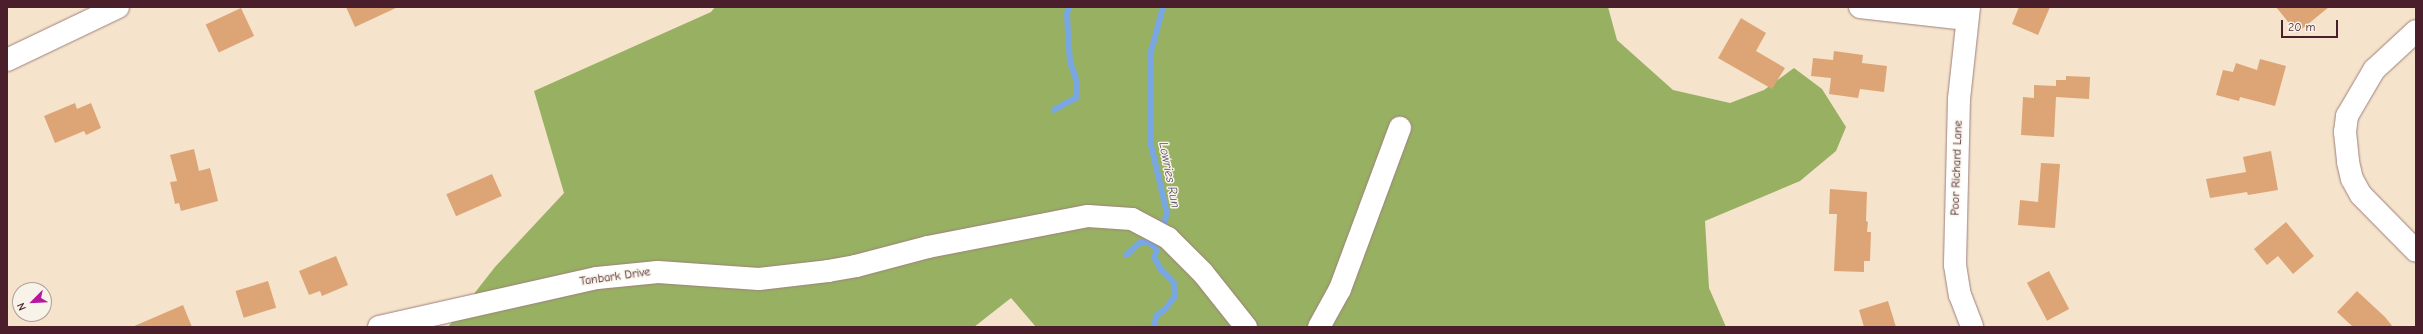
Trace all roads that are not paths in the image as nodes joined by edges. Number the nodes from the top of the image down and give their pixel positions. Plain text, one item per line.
1 (118, 7) edge
2 (1860, 7) edge
3 (1967, 13) edge
4 (2416, 31) edge
5 (7, 60) edge
6 (1400, 128) dead end
7 (2416, 251) edge
8 (379, 327) edge
9 (1246, 327) edge
10 (1319, 327) edge
11 (1972, 327) edge

1 - 5 street
2 - 3 street
3 - 11 street, Poor Richard Lane
4 - 7 street
6 - 10 street
8 - 9 street, Tanbark Drive

